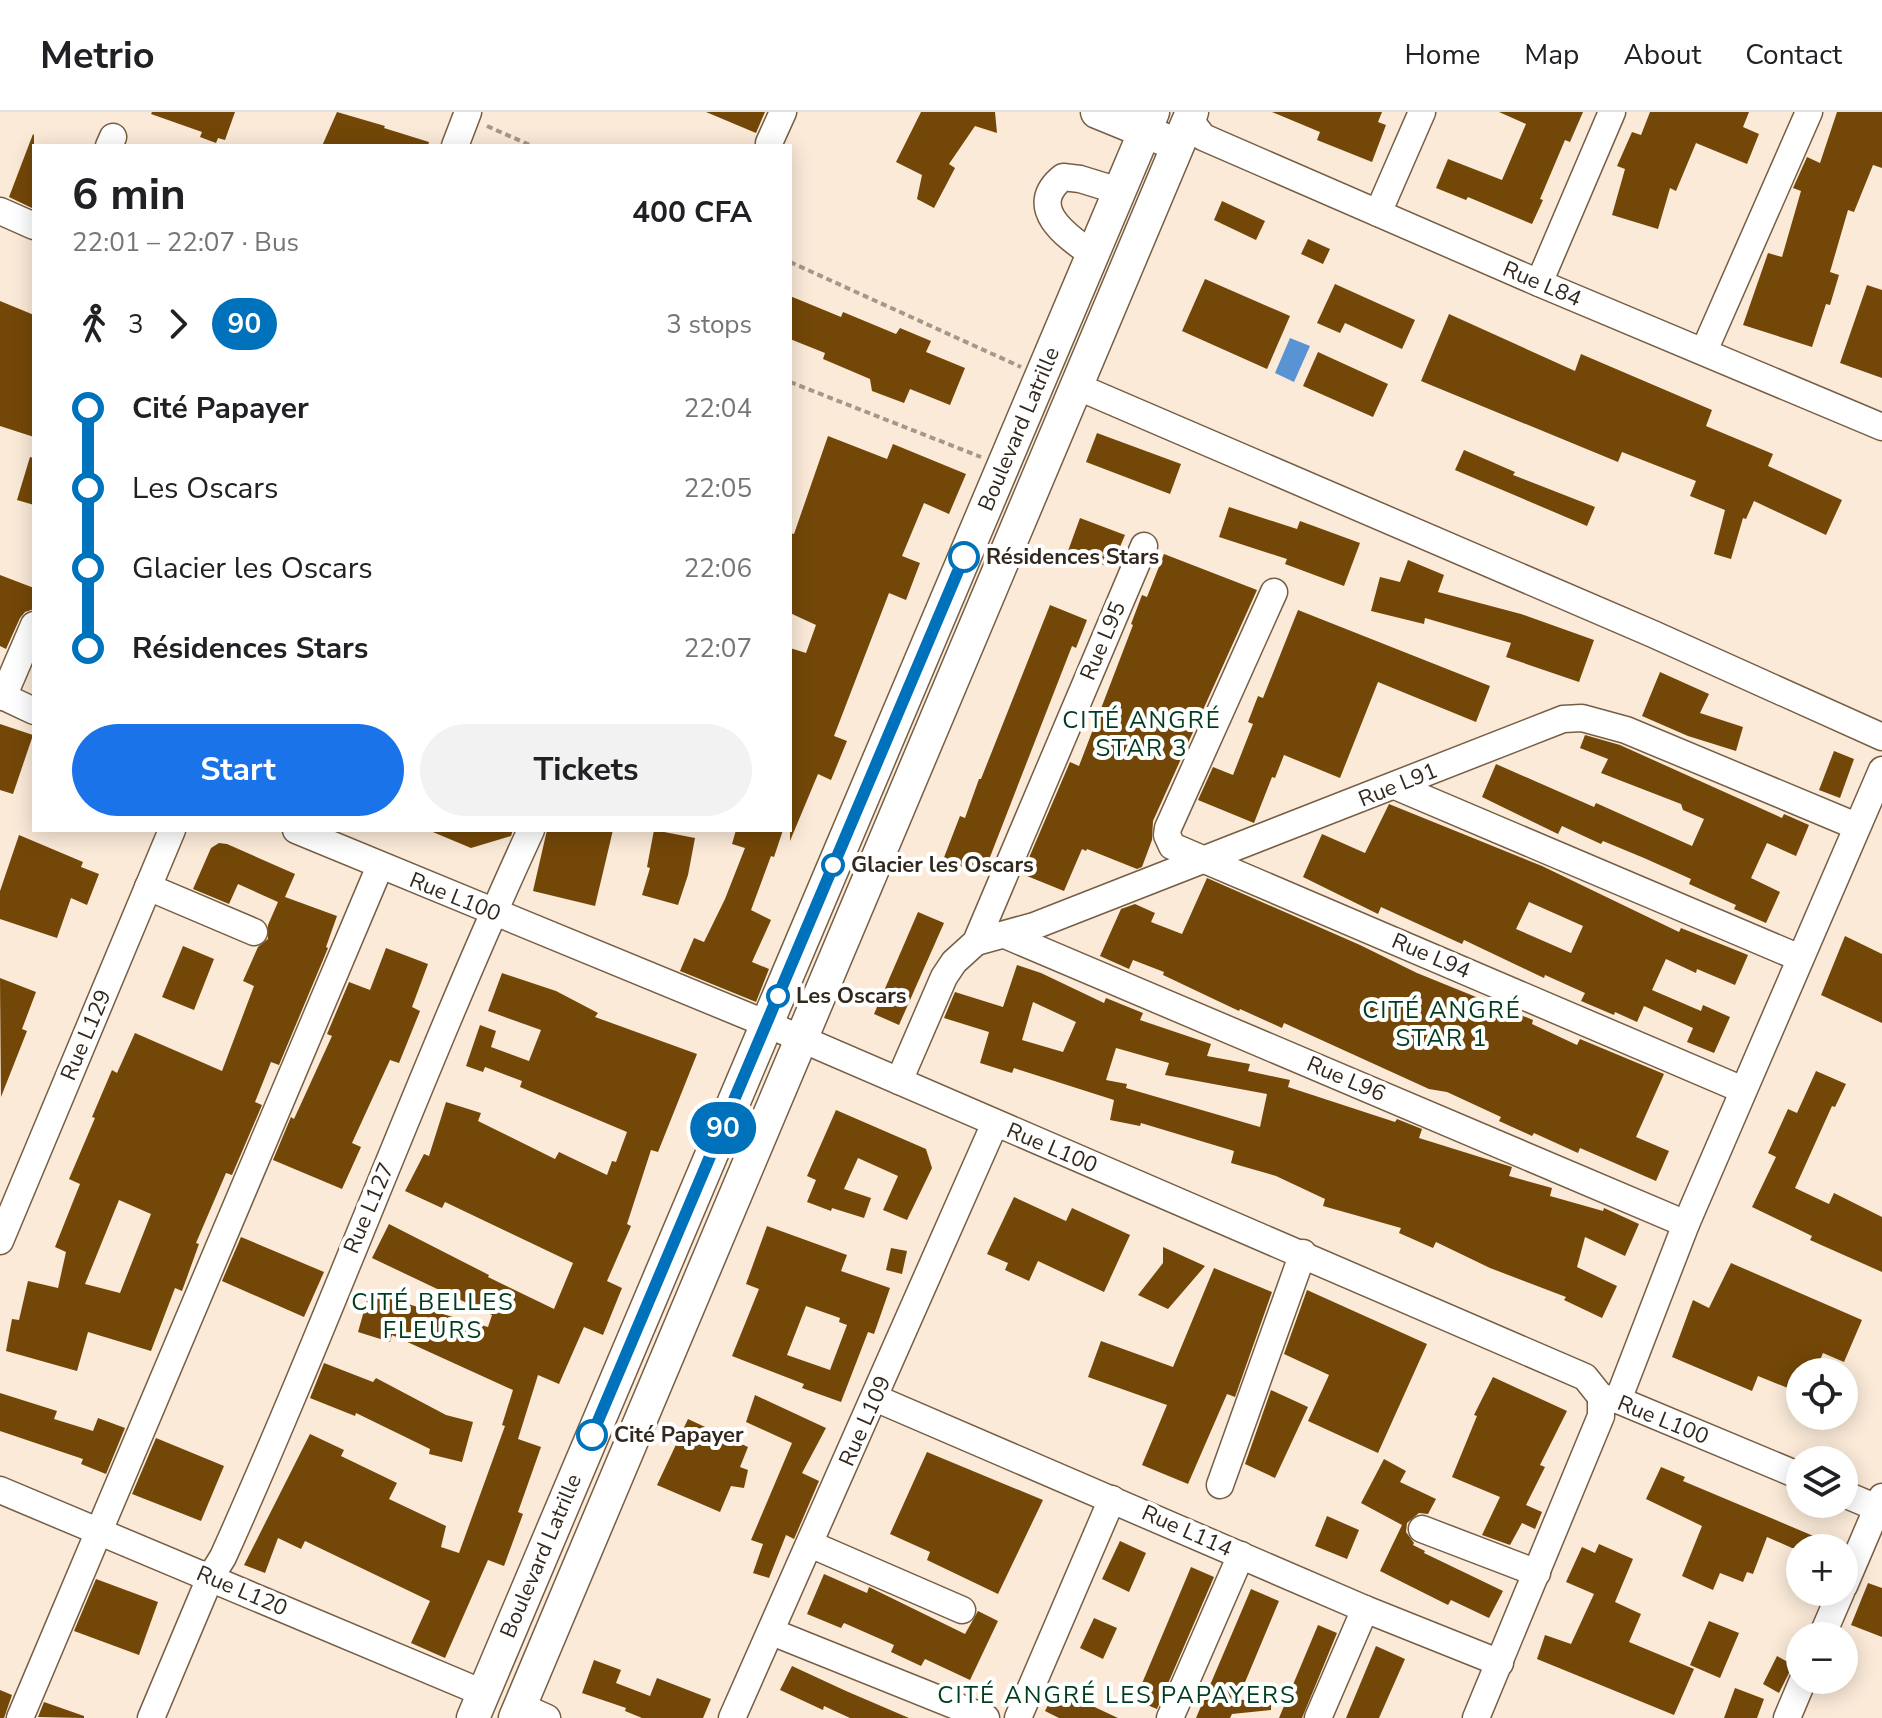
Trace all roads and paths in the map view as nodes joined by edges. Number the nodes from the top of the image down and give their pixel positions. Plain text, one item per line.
1 (783, 112) edge
2 (1097, 112) edge
3 (1422, 112) edge
4 (1612, 112) edge
5 (1809, 112) edge
6 (464, 113) edge
7 (1149, 122) edge
8 (1187, 125) edge
9 (769, 143) dead end
10 (456, 144) edge
11 (528, 144) edge
12 (1119, 191) junction
13 (0, 211) edge
14 (1378, 213) junction
15 (32, 225) edge
16 (1092, 254) junction
17 (792, 263) edge
18 (1539, 283) junction
19 (1704, 351) junction
20 (1041, 376) junction
21 (792, 383) edge
22 (1076, 386) junction
23 (1882, 427) edge
24 (1003, 466) junction
25 (1144, 546) dead end
26 (1274, 592) dead end
27 (32, 629) edge
28 (2, 696) edge
29 (32, 710) edge
30 (1882, 737) edge
31 (1882, 770) edge
32 (1395, 786) junction
33 (1856, 826) junction
34 (171, 832) edge
35 (301, 832) edge
36 (530, 832) edge
37 (1207, 860) junction
38 (380, 866) junction
39 (148, 887) junction
40 (493, 913) junction
41 (254, 932) dead end
42 (1005, 935) junction
43 (976, 942) junction
44 (1800, 958) junction
45 (767, 1024) junction
46 (800, 1038) junction
47 (899, 1081) junction
48 (1743, 1090) junction
49 (995, 1123) junction
50 (1686, 1224) junction
51 (0, 1241) edge
52 (1303, 1253) junction
53 (875, 1398) junction
54 (1609, 1398) junction
55 (1786, 1470) edge
56 (1220, 1485) dead end
57 (0, 1490) edge
58 (1858, 1498) edge
59 (1880, 1505) edge
60 (1107, 1509) junction
61 (1422, 1529) dead end
62 (100, 1532) junction
63 (816, 1548) junction
64 (1858, 1554) edge
65 (1241, 1555) junction
66 (1537, 1573) junction
67 (210, 1578) junction
68 (962, 1610) dead end
69 (1361, 1618) junction
70 (772, 1632) junction
71 (1500, 1663) junction
72 (1797, 1694) edge
73 (478, 1706) edge
74 (527, 1714) edge
75 (20, 1718) edge
76 (151, 1718) edge
77 (732, 1718) edge
78 (986, 1718) edge
79 (1018, 1718) edge
80 (1170, 1718) edge
81 (1318, 1718) edge
82 (1476, 1718) edge
83 (1787, 1718) edge

1 - 9 street
2 - 7 main road, Rue L84
3 - 14 street
4 - 18 street
5 - 19 street
6 - 10 street
6 - 11 path
7 - 8 main road, Rue L84
7 - 12 main road, Boulevard Latrille
8 - 14 street, Rue L84
8 - 22 main road, Boulevard Latrille
12 - 16 main road, Boulevard Latrille
12 - 16 street
13 - 15 street
14 - 18 street, Rue L84
16 - 20 main road, Boulevard Latrille
17 - 20 path
18 - 19 street, Rue L84
19 - 23 street, Rue L84
20 - 24 main road, Boulevard Latrille
21 - 24 path
22 - 30 street
22 - 46 main road, Boulevard Latrille
24 - 45 main road, Boulevard Latrille
25 - 43 street, Rue L95
26 - 37 street, Rue L94
27 - 28 street
28 - 29 street
31 - 33 street
32 - 33 street, Rue L91
32 - 37 street, Rue L91
32 - 44 street
33 - 44 street
34 - 39 street, Rue L129
35 - 38 street, Rue L100
36 - 40 street, Rue L127
37 - 42 street, Rue L91
37 - 48 street, Rue L94
38 - 40 street, Rue L100
38 - 62 street
39 - 41 street
39 - 51 street, Rue L129
40 - 45 street, Rue L100
40 - 67 street, Rue L127
42 - 43 street, Rue L91
42 - 50 street, Rue L96
43 - 47 street, Rue L95
44 - 48 street
45 - 46 street, Rue L100
45 - 73 main road, Boulevard Latrille
46 - 47 street, Rue L100
46 - 74 main road, Boulevard Latrille
47 - 49 street, Rue L100
48 - 50 street
49 - 52 street, Rue L100
49 - 53 street, Rue L109
50 - 54 street
52 - 54 street, Rue L100
52 - 56 street
53 - 60 street, Rue L114
53 - 63 street, Rue L109
54 - 55 street, Rue L100
54 - 66 street
57 - 62 street, Rue L120
58 - 59 street
59 - 64 street
60 - 65 street, Rue L114
60 - 79 street
61 - 66 street
62 - 67 street, Rue L120
62 - 75 street
63 - 68 street
63 - 70 street, Rue L109
65 - 69 street, Rue L114
65 - 80 street
66 - 71 street
67 - 73 street, Rue L120
67 - 76 street, Rue L127
69 - 71 street, Rue L114
69 - 81 street
70 - 77 street, Rue L109
70 - 78 street
71 - 82 street
72 - 83 street

